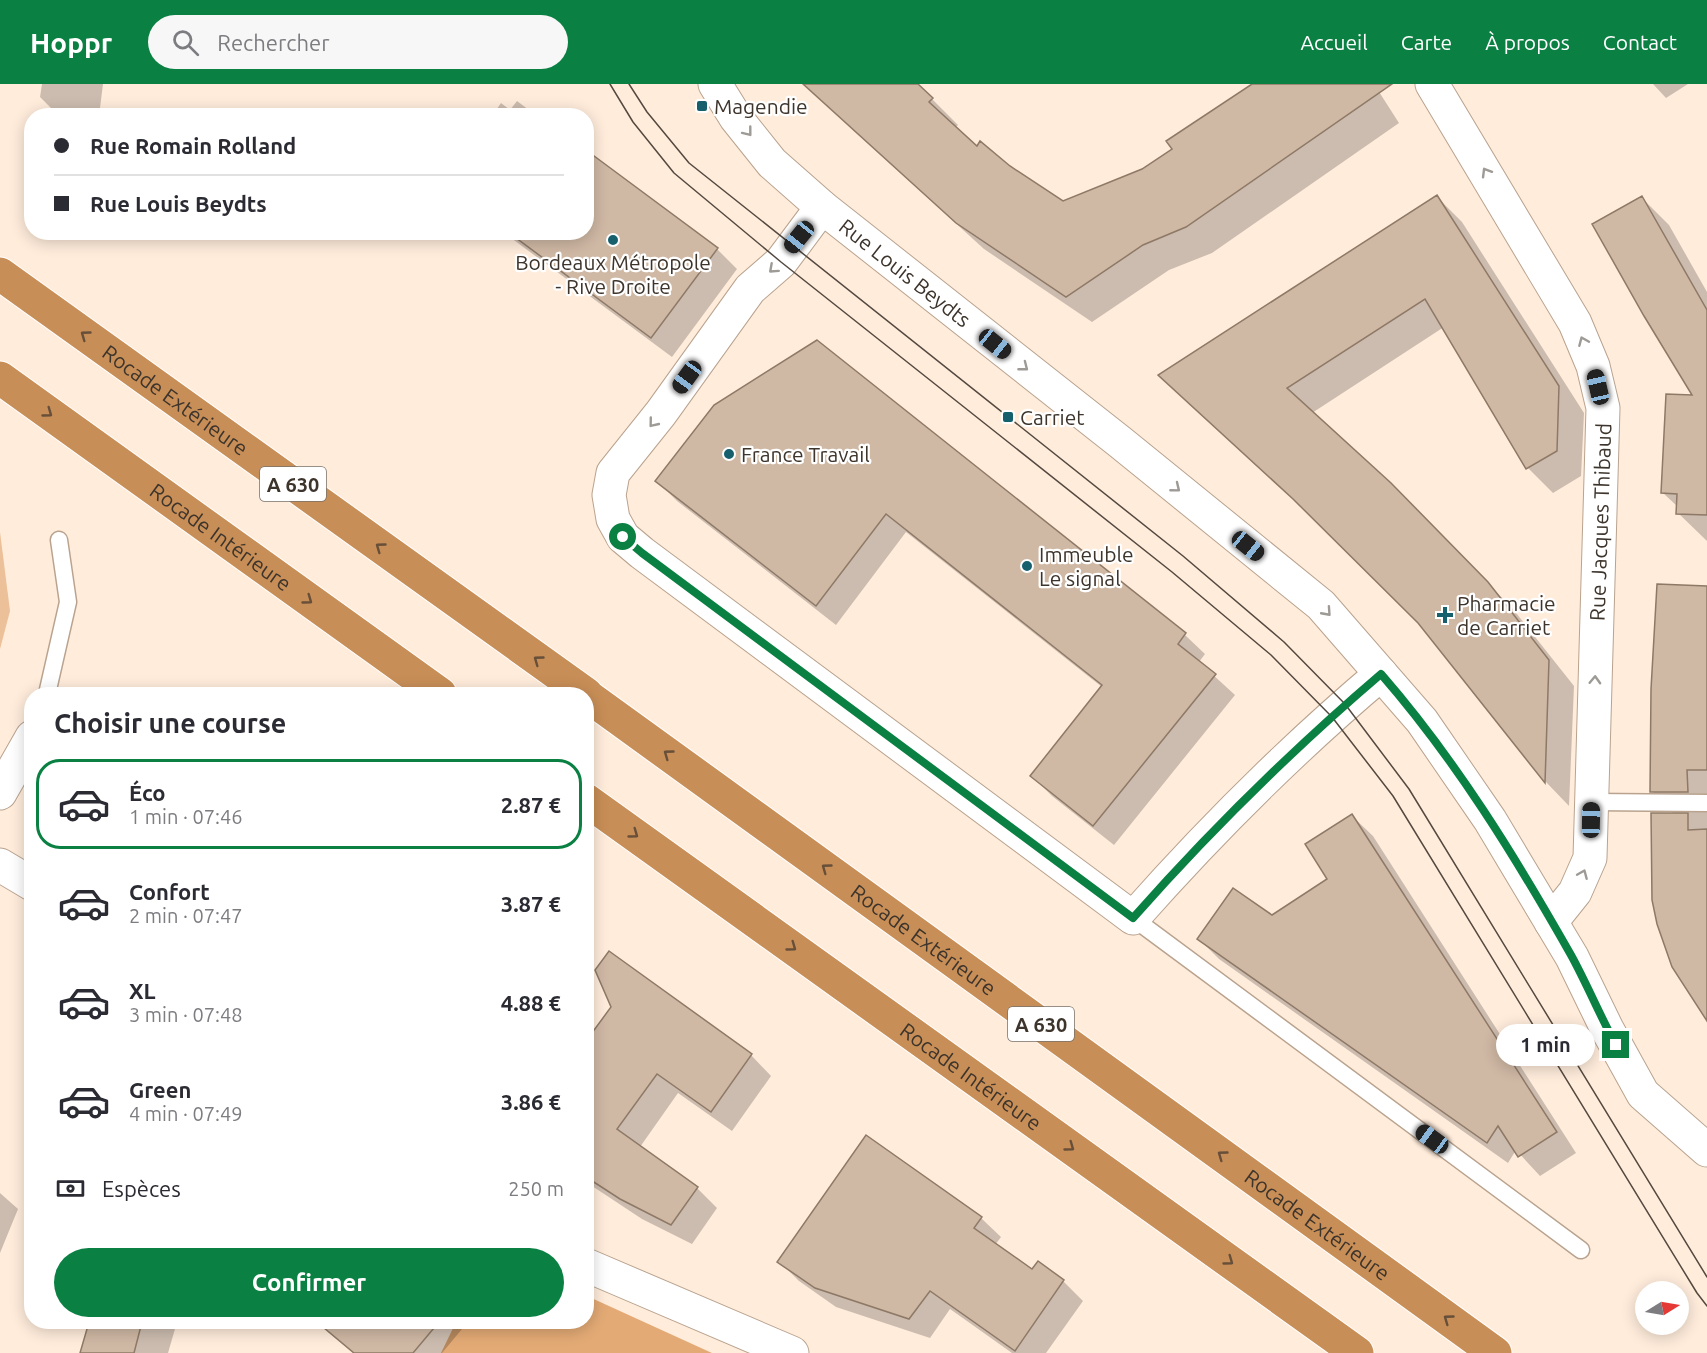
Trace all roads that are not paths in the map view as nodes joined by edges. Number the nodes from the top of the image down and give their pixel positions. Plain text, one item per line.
1 (715, 84) edge
2 (1432, 84) edge
3 (822, 207) junction
4 (0, 274) edge
5 (0, 378) edge
6 (59, 540) dead end
7 (1381, 674) junction
8 (49, 687) edge
9 (430, 687) edge
10 (575, 687) edge
11 (594, 701) edge
12 (24, 751) edge
13 (0, 793) edge
14 (1591, 802) junction
15 (1707, 803) edge
16 (594, 806) edge
17 (0, 865) edge
18 (24, 879) edge
19 (1133, 918) junction
20 (1551, 922) junction
21 (1707, 1150) edge
22 (1581, 1251) dead end
23 (594, 1268) edge
24 (792, 1353) edge
25 (1357, 1353) edge
26 (1495, 1353) edge

1 -> 3 street, Rue Louis Beydts
14 -> 2 street, Rue Jacques Thibaud
3 -> 7 street, Rue Louis Beydts
3 -> 19 street
10 -> 4 highway, Rocade Extérieure / A 630
5 -> 9 highway, Rocade Intérieure
6 - 8 lane
7 - 19 street
7 - 20 street, Rue Louis Beydts
26 -> 11 highway, Rocade Extérieure / A 630
12 - 13 street
14 - 15 lane
20 -> 14 street, Rue Jacques Thibaud
16 -> 25 highway, Rocade Intérieure
17 - 18 street
19 - 22 lane
20 - 21 street, Rue Louis Beydts
23 - 24 street

